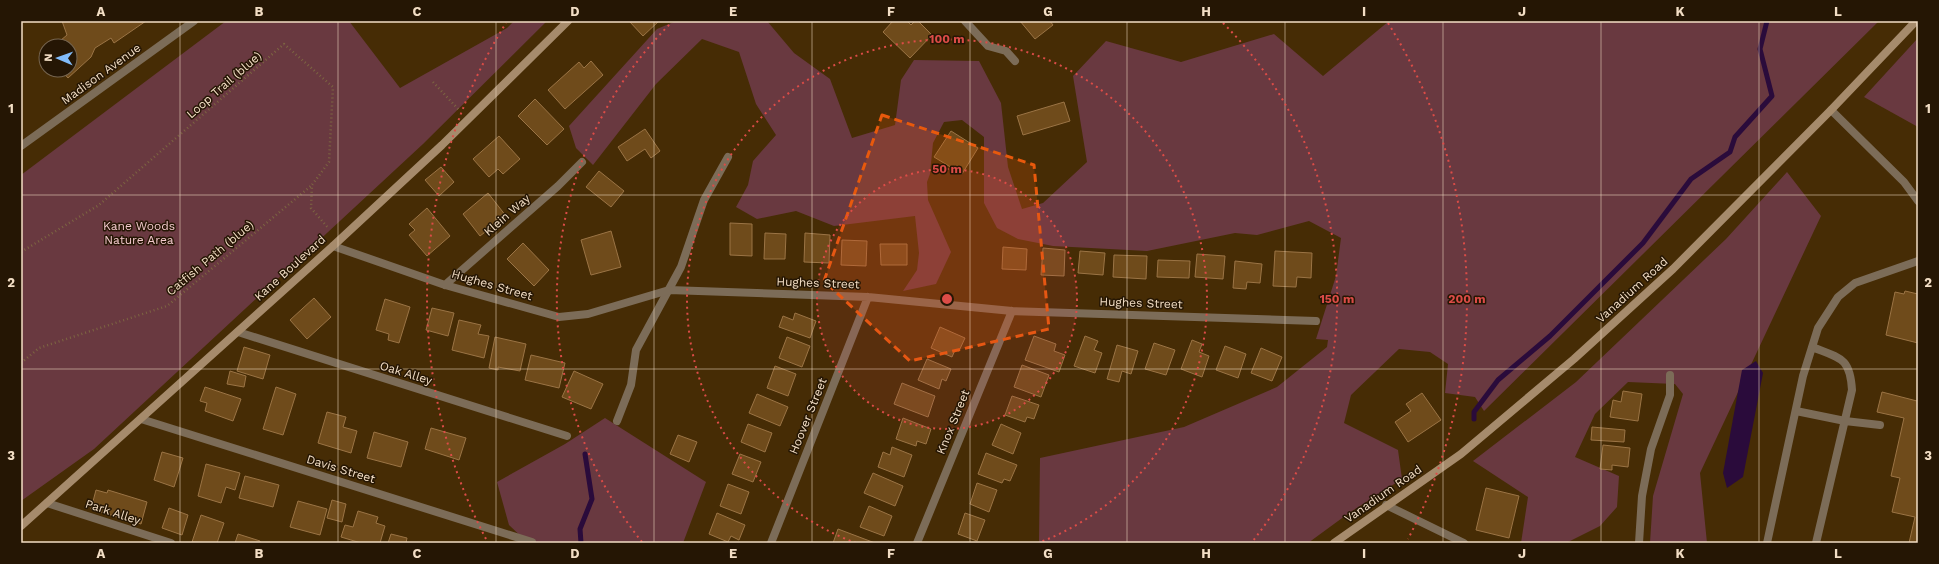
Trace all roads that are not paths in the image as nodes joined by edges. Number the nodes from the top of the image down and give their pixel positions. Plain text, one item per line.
1 (194, 21) edge
2 (568, 21) edge
3 (965, 21) edge
4 (1916, 21) edge
5 (1015, 60) dead end
6 (1831, 110) junction
7 (21, 146) edge
8 (728, 156) dead end
9 (582, 162) dead end
10 (1918, 201) edge
11 (333, 246) junction
12 (1918, 260) edge
13 (445, 285) junction
14 (669, 290) junction
15 (868, 297) junction
16 (1012, 311) junction
17 (1316, 321) dead end
18 (238, 332) junction
19 (1812, 347) junction
20 (1670, 375) dead end
21 (1796, 411) junction
22 (141, 418) junction
23 (617, 420) dead end
24 (1845, 421) junction
25 (1880, 425) dead end
26 (567, 436) dead end
27 (48, 503) junction
28 (1386, 506) junction
29 (21, 526) edge
30 (532, 542) dead end
31 (171, 543) edge
32 (771, 543) edge
33 (917, 543) edge
34 (1334, 543) edge
35 (1464, 543) edge
36 (1639, 543) edge
37 (1767, 543) edge
38 (1816, 543) edge

1 - 7 street, Madison Avenue
2 - 11 street, Kane Boulevard
3 - 5 street
4 - 6 street, Vanadium Road
6 - 10 street
6 - 28 street, Vanadium Road
8 - 14 street
9 - 13 street, Klein Way
11 - 13 street, Hughes Street
11 - 18 street, Kane Boulevard
12 - 19 street
13 - 14 street, Hughes Street
14 - 15 street, Hughes Street
14 - 23 street
15 - 16 street, Hughes Street
15 - 32 street, Hoover Street
16 - 17 street, Hughes Street
16 - 33 street, Knox Street
18 - 22 street, Kane Boulevard
18 - 26 street, Oak Alley
19 - 21 street
19 - 24 street
20 - 36 street
21 - 24 street
21 - 37 street
22 - 27 street, Kane Boulevard
22 - 30 street, Davis Street
24 - 25 street
24 - 38 street
27 - 29 street, Kane Boulevard
27 - 31 street, Park Alley
28 - 34 street, Vanadium Road
28 - 35 street

